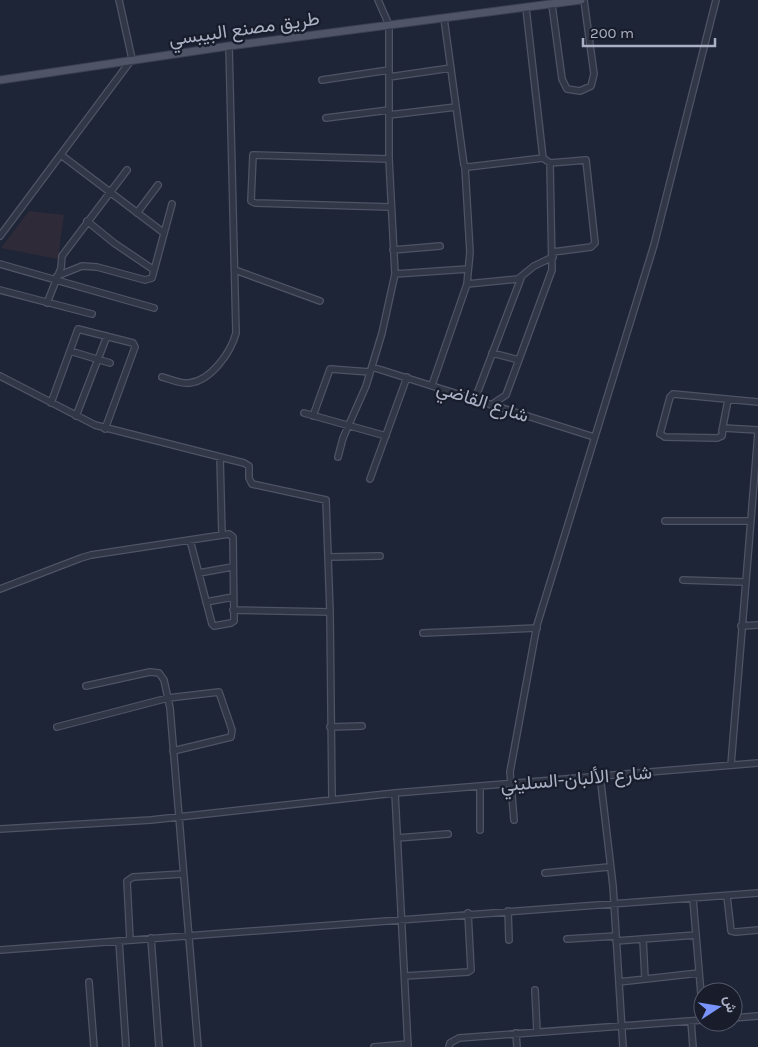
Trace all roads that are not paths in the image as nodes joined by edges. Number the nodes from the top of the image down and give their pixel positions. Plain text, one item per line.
1 (118, 0) edge
2 (378, 0) edge
3 (582, 0) edge
4 (716, 0) edge
5 (552, 4) junction
6 (526, 8) junction
7 (444, 18) junction
8 (389, 25) junction
9 (229, 46) junction
10 (132, 60) junction
11 (451, 68) junction
12 (389, 73) junction
13 (0, 80) edge
14 (322, 80) dead end
15 (456, 107) junction
16 (389, 113) junction
17 (326, 118) dead end
18 (61, 155) junction
19 (543, 158) junction
20 (389, 159) junction
21 (550, 162) junction
22 (466, 167) junction
23 (127, 170) dead end
24 (158, 185) dead end
25 (109, 192) junction
26 (172, 204) dead end
27 (390, 207) junction
28 (137, 213) junction
29 (87, 221) junction
30 (164, 233) junction
31 (0, 236) edge
32 (440, 246) dead end
33 (393, 250) junction
34 (553, 255) junction
35 (0, 264) edge
36 (468, 269) junction
37 (154, 270) junction
38 (235, 270) junction
39 (395, 274) junction
40 (56, 278) junction
41 (521, 278) junction
42 (467, 284) junction
43 (0, 290) edge
44 (320, 302) dead end
45 (47, 303) junction
46 (154, 308) dead end
47 (92, 314) dead end
48 (107, 336) junction
49 (70, 351) junction
50 (492, 353) junction
51 (99, 360) junction
52 (519, 360) junction
53 (110, 363) dead end
54 (371, 370) junction
55 (0, 376) edge
56 (162, 377) dead end
57 (407, 377) junction
58 (432, 385) junction
59 (474, 399) junction
60 (728, 400) junction
61 (758, 402) edge
62 (51, 403) junction
63 (491, 405) junction
64 (304, 413) dead end
65 (76, 416) junction
66 (313, 416) junction
67 (348, 427) junction
68 (105, 429) junction
69 (758, 432) edge
70 (660, 434) junction
71 (386, 436) junction
72 (594, 436) junction
73 (338, 457) dead end
74 (220, 458) junction
75 (370, 479) dead end
76 (665, 521) dead end
77 (750, 521) junction
78 (222, 535) junction
79 (190, 540) junction
80 (380, 556) dead end
81 (329, 557) junction
82 (232, 567) junction
83 (199, 573) junction
84 (683, 580) dead end
85 (744, 582) junction
86 (0, 589) edge
87 (233, 597) junction
88 (206, 602) junction
89 (233, 610) junction
90 (330, 612) junction
91 (758, 625) edge
92 (741, 626) junction
93 (537, 628) junction
94 (423, 633) dead end
95 (86, 686) dead end
96 (168, 698) junction
97 (330, 726) junction
98 (362, 726) dead end
99 (57, 727) dead end
100 (173, 751) junction
101 (758, 763) edge
102 (731, 765) junction
103 (600, 775) junction
104 (511, 784) junction
105 (480, 786) junction
106 (395, 793) junction
107 (332, 799) junction
108 (178, 817) junction
109 (514, 820) dead end
110 (0, 829) edge
111 (480, 830) dead end
112 (448, 834) dead end
113 (397, 838) junction
114 (609, 867) junction
115 (545, 873) dead end
116 (183, 874) junction
117 (758, 893) edge
118 (727, 896) junction
119 (693, 899) junction
120 (614, 905) junction
121 (508, 911) junction
122 (468, 913) junction
123 (400, 918) junction
124 (758, 930) edge
125 (696, 935) junction
126 (189, 936) junction
127 (151, 938) junction
128 (567, 939) dead end
129 (616, 939) junction
130 (643, 939) junction
131 (130, 940) junction
132 (509, 940) dead end
133 (118, 941) junction
134 (0, 950) edge
135 (699, 973) junction
136 (405, 976) junction
137 (645, 979) junction
138 (89, 982) dead end
139 (618, 982) junction
140 (700, 982) edge
141 (535, 990) dead end
142 (758, 1016) edge
143 (743, 1017) edge
144 (691, 1021) joint
145 (621, 1026) junction
146 (537, 1032) junction
147 (516, 1033) junction
148 (408, 1045) edge
149 (94, 1047) edge
150 (126, 1047) edge
151 (159, 1047) edge
152 (198, 1047) edge
153 (374, 1047) edge
154 (449, 1047) edge
155 (518, 1047) edge
156 (623, 1047) edge
157 (693, 1047) edge

1 - 10 street
2 - 8 street
3 - 5 main road, طريق مصنع البيبسي
3 - 5 street
4 - 72 street
5 - 6 main road, طريق مصنع البيبسي
6 - 7 main road, طريق مصنع البيبسي
6 - 19 street
7 - 8 main road, طريق مصنع البيبسي
7 - 11 street
8 - 9 main road, طريق مصنع البيبسي
8 - 12 street
9 - 10 main road, طريق مصنع البيبسي
9 - 38 street
10 - 13 main road, طريق مصنع البيبسي
10 - 18 street
11 - 12 street
11 - 15 street
12 - 14 street
12 - 16 street
15 - 16 street
15 - 22 street
16 - 17 street
16 - 20 street
18 - 25 street
18 - 31 street
19 - 21 street
19 - 22 street
20 - 27 street
20 - 27 street
21 - 34 street
21 - 34 street
22 - 36 street
23 - 25 street
24 - 28 street
25 - 28 street
25 - 29 street
26 - 30 street
27 - 33 street
28 - 30 street
29 - 37 street
29 - 40 street
30 - 37 street
32 - 33 street
33 - 39 street
34 - 41 street
34 - 52 street
35 - 40 street
36 - 39 street
36 - 42 street
37 - 40 street
38 - 44 street
38 - 56 street
39 - 54 street
40 - 45 street
40 - 46 street
41 - 42 street
41 - 50 street
42 - 58 street
43 - 45 street
45 - 47 street
48 - 49 street
48 - 51 street
48 - 68 street
49 - 51 street
49 - 62 street
50 - 52 street
50 - 59 street
51 - 53 street
51 - 65 street
52 - 63 street
54 - 57 street, شارع القاضي
54 - 66 street, شارع القاضي
54 - 67 street
55 - 62 street
57 - 58 street, شارع القاضي
57 - 71 street
58 - 59 street, شارع القاضي
59 - 63 street, شارع القاضي
60 - 61 street
60 - 70 street
60 - 70 street
62 - 65 street
63 - 72 street, شارع القاضي
64 - 66 street
65 - 68 street
66 - 67 street
67 - 71 street
67 - 73 street
68 - 74 street
69 - 70 street
69 - 77 street
71 - 75 street
72 - 93 street
74 - 78 street
74 - 81 street
76 - 77 street
77 - 85 street
78 - 79 street
78 - 82 street
79 - 83 street
79 - 86 street
80 - 81 street
81 - 90 street
82 - 83 street
82 - 87 street
83 - 88 street
84 - 85 street
85 - 92 street
87 - 88 street
87 - 89 street
88 - 89 street
89 - 90 street
90 - 97 street
91 - 92 street
92 - 102 street
93 - 94 street
93 - 104 street
95 - 96 street
96 - 99 street
96 - 100 street
96 - 100 street
97 - 98 street
97 - 107 street
100 - 108 street
101 - 102 street, شارع الألبان-السليني
102 - 103 street, شارع الألبان-السليني
103 - 104 street, شارع الألبان-السليني
103 - 114 street
104 - 105 street, شارع الألبان-السليني
104 - 109 street
105 - 106 street, شارع الألبان-السليني
105 - 111 street
106 - 107 street, شارع الألبان-السليني
106 - 113 street
107 - 108 street, شارع الألبان-السليني
108 - 110 street, شارع الألبان-السليني
108 - 116 street
112 - 113 street
113 - 123 street
114 - 115 street
114 - 120 street
116 - 126 street
116 - 131 street
117 - 118 street
118 - 119 street
118 - 124 street
119 - 120 street
119 - 125 street
120 - 121 street
120 - 129 street
121 - 122 street
121 - 132 street
122 - 123 street
122 - 136 street
123 - 126 street
123 - 136 street
125 - 130 street
125 - 135 street
126 - 127 street
126 - 152 street
127 - 131 street
127 - 151 street
128 - 129 street
129 - 130 street
129 - 139 street
130 - 137 street
131 - 133 street
133 - 134 street
133 - 150 street
135 - 137 street
135 - 140 street
136 - 148 street
137 - 139 street
138 - 149 street
139 - 145 street
141 - 146 street
142 - 143 street
144 - 145 street
144 - 157 street
145 - 146 street
145 - 156 street
146 - 147 street
147 - 154 street
147 - 155 street
148 - 153 street

